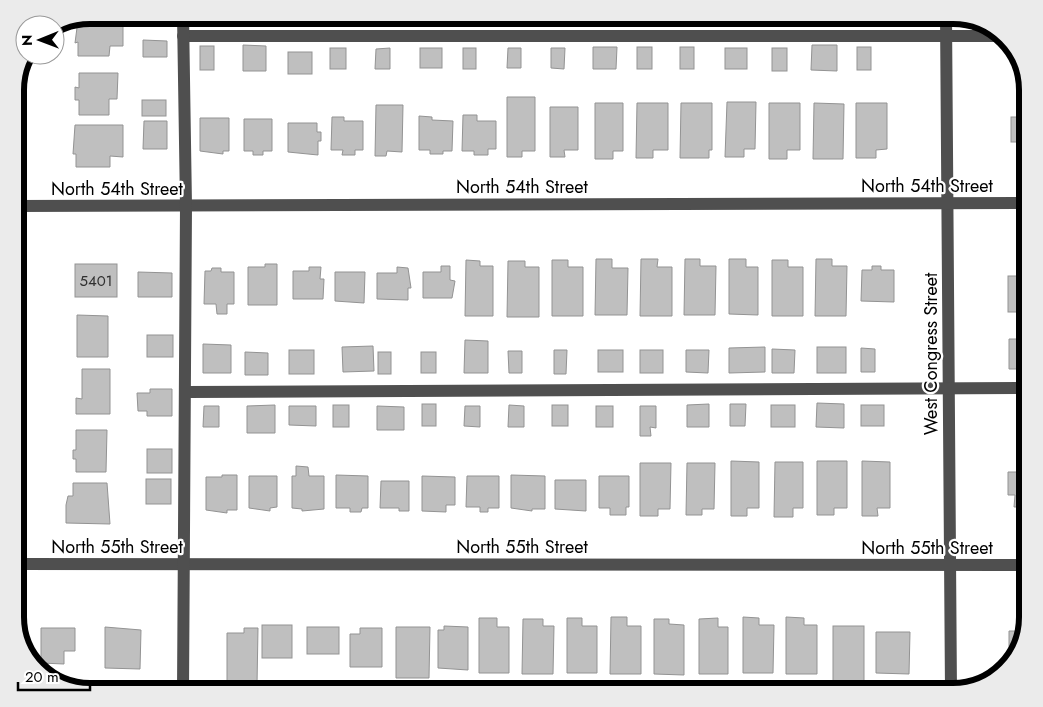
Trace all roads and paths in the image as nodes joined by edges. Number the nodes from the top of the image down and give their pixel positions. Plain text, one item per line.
1 (183, 24) edge
2 (946, 24) edge
3 (183, 36) junction
4 (946, 36) junction
5 (991, 36) edge
6 (948, 203) junction
7 (1019, 203) edge
8 (24, 206) edge
9 (186, 206) junction
10 (949, 388) junction
11 (1019, 388) edge
12 (186, 392) junction
13 (24, 564) edge
14 (185, 565) junction
15 (950, 565) junction
16 (1019, 565) edge
17 (183, 683) edge
18 (951, 683) edge

1 - 3 street
2 - 4 street, West Congress Street
3 - 4 street
3 - 9 street
4 - 5 street
4 - 6 street, West Congress Street
6 - 7 street, North 54th Street
6 - 9 street, North 54th Street
6 - 10 street, West Congress Street
8 - 9 street, North 54th Street
9 - 12 street
10 - 11 street
10 - 12 street
10 - 15 street, West Congress Street
12 - 14 street
13 - 14 street, North 55th Street
14 - 15 street, North 55th Street
14 - 17 street
15 - 16 street, North 55th Street
15 - 18 street, West Congress Street

